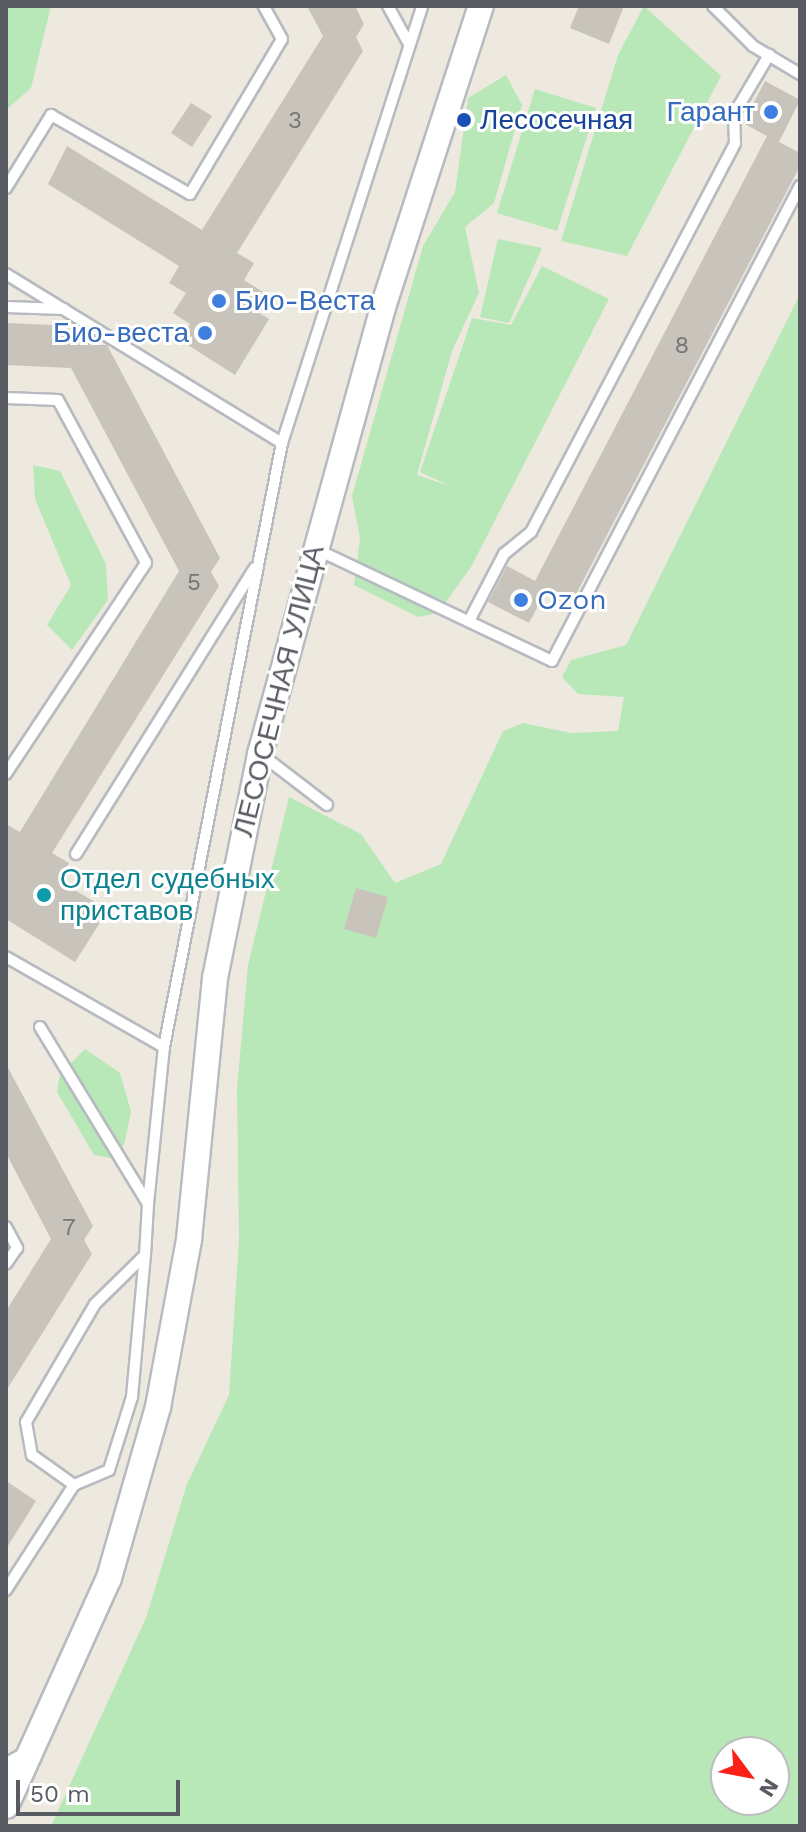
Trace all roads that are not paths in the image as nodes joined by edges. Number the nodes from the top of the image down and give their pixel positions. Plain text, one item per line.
1 (264, 6) edge
2 (388, 6) edge
3 (422, 6) edge
4 (481, 6) edge
5 (713, 6) edge
6 (409, 44) junction
7 (769, 55) junction
8 (800, 74) edge
9 (800, 186) edge
10 (6, 188) edge
11 (6, 274) edge
12 (6, 307) edge
13 (65, 309) junction
14 (6, 398) edge
15 (282, 443) junction
16 (315, 548) junction
17 (258, 563) junction
18 (469, 621) junction
19 (260, 754) junction
20 (6, 774) edge
21 (327, 805) dead end
22 (76, 854) dead end
23 (6, 957) edge
24 (40, 1027) dead end
25 (164, 1047) junction
26 (148, 1204) junction
27 (6, 1227) edge
28 (145, 1255) junction
29 (6, 1264) edge
30 (74, 1485) junction
31 (6, 1590) edge
32 (31, 1755) junction
33 (6, 1769) edge
34 (6, 1806) edge

1 - 10 lane
2 - 6 lane
3 - 6 lane
4 - 16 street, ЛЕСОСЕЧНАЯ УЛИЦА
5 - 7 lane
6 - 15 lane
7 - 8 lane
7 - 18 lane
9 - 18 lane
11 - 13 lane
12 - 13 lane
13 - 15 lane
14 - 20 lane
15 - 17 lane
16 - 18 lane
16 - 19 street, ЛЕСОСЕЧНАЯ УЛИЦА
17 - 22 lane
17 - 25 lane
19 - 21 lane
19 - 32 street, ЛЕСОСЕЧНАЯ УЛИЦА
23 - 25 lane
24 - 26 lane
25 - 26 lane
26 - 28 lane
27 - 29 lane
28 - 30 lane
28 - 30 lane
30 - 31 lane
32 - 33 street
32 - 34 street, ЛЕСОСЕЧНАЯ УЛИЦА

